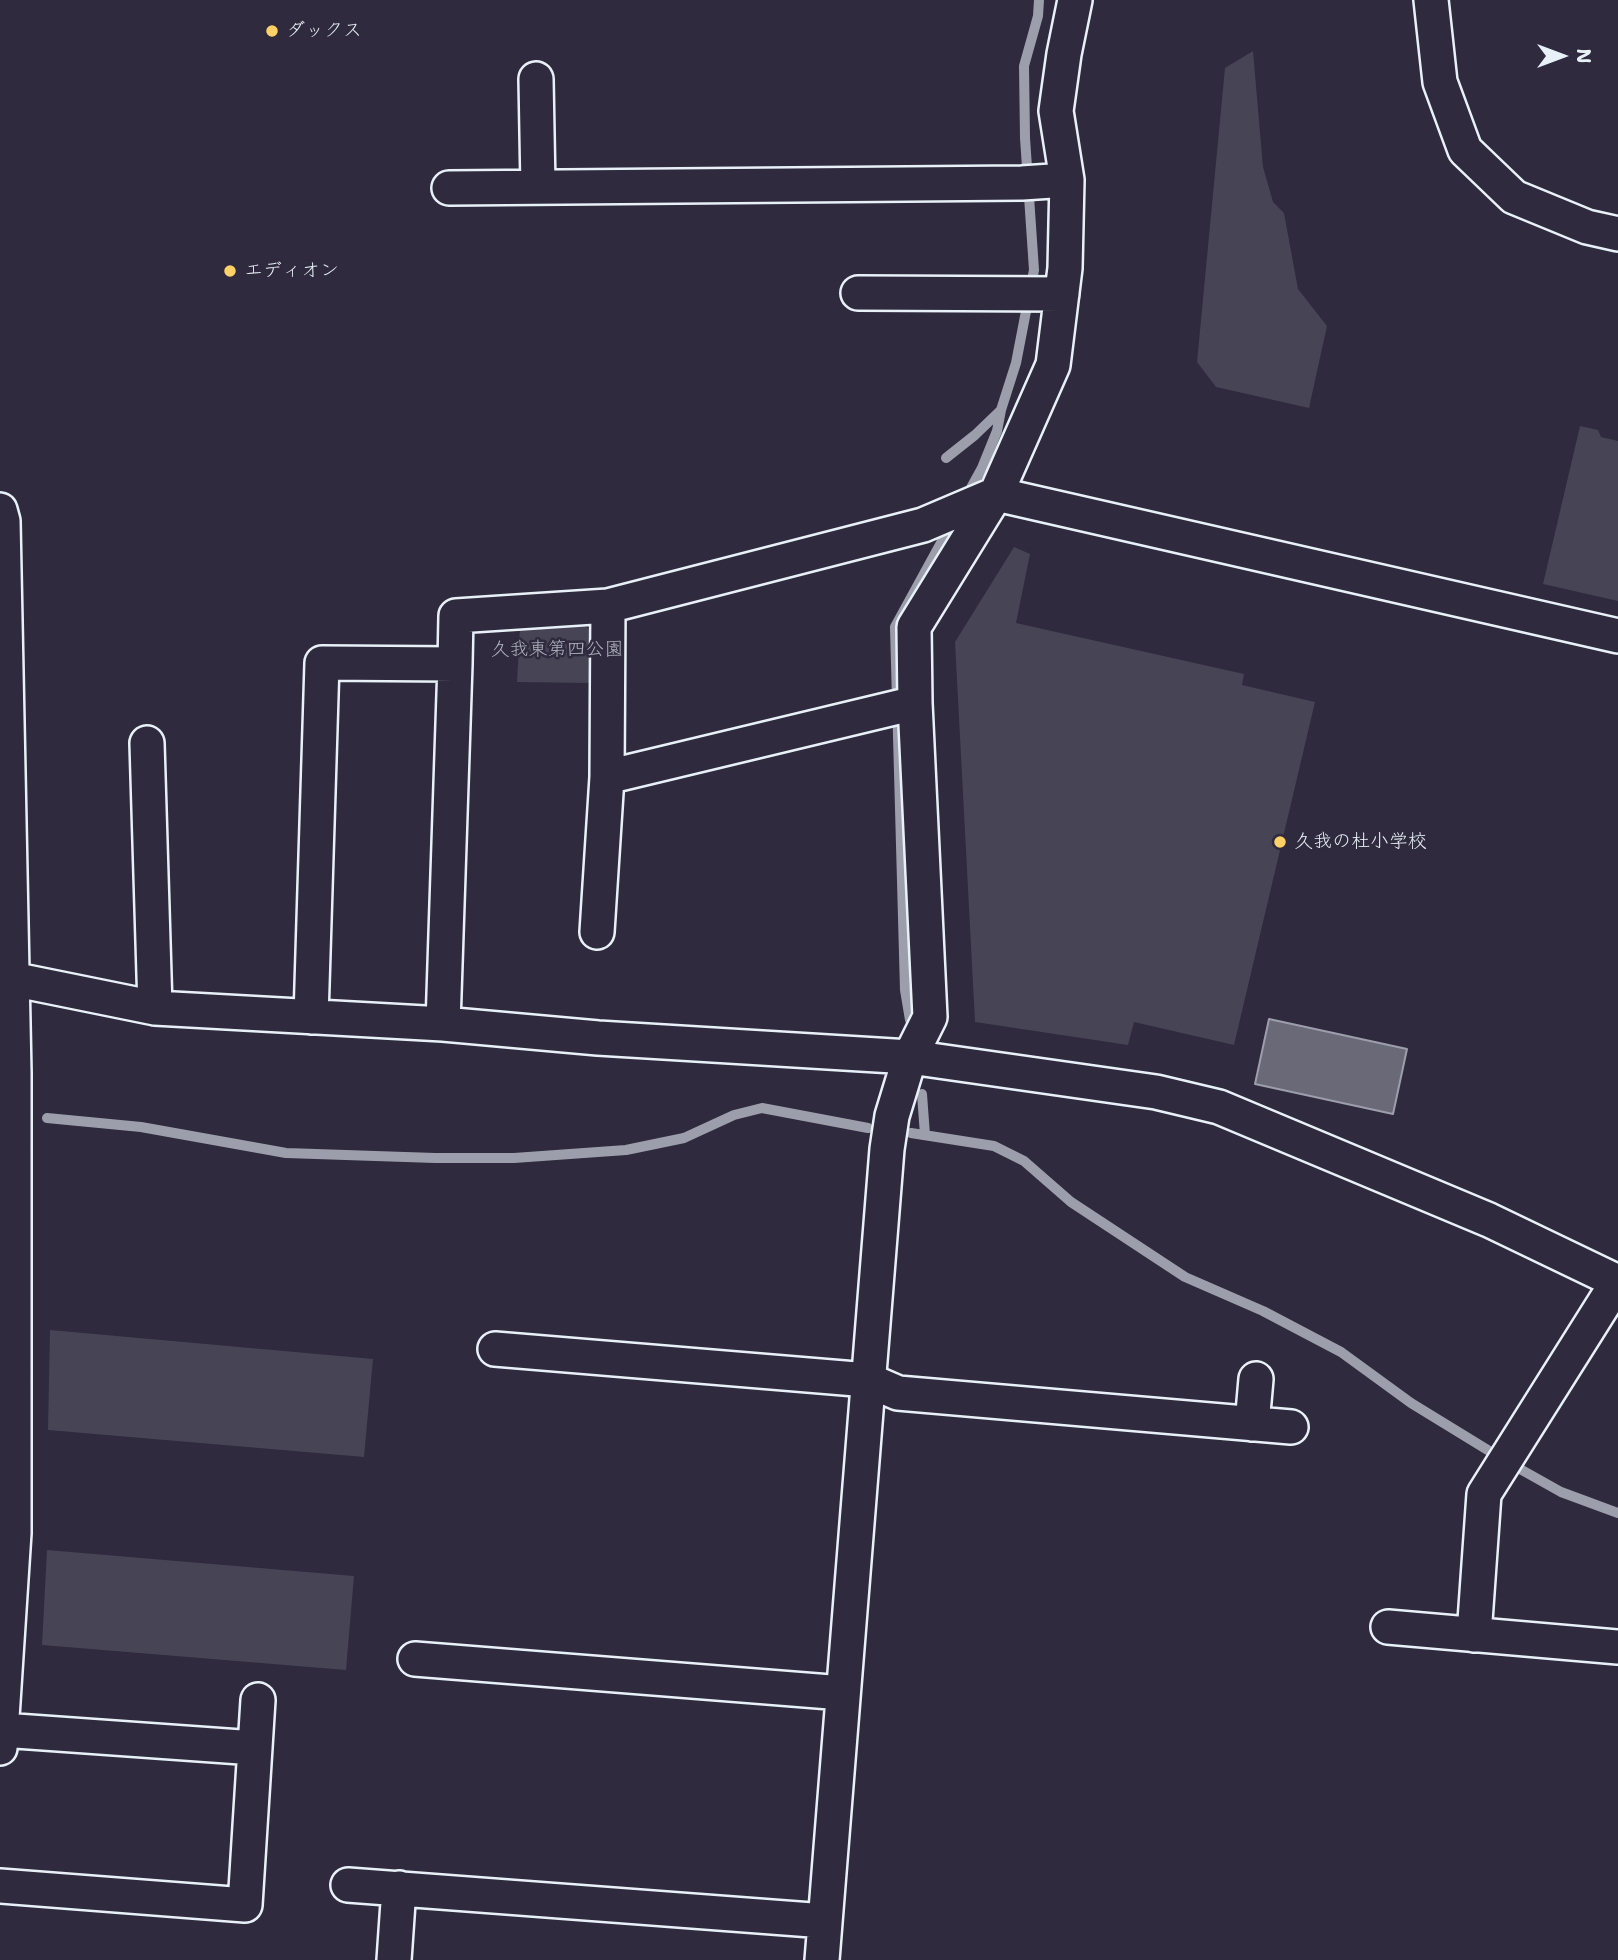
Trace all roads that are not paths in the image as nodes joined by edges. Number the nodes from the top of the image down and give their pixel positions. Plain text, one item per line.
1 (1075, 0) edge
2 (1431, 0) edge
3 (536, 79) dead end
4 (1044, 182) junction
5 (538, 187) junction
6 (449, 188) dead end
7 (1618, 234) edge
8 (858, 293) dead end
9 (1040, 293) junction
10 (983, 500) junction
11 (0, 510) edge
12 (608, 606) junction
13 (1618, 636) edge
14 (455, 664) junction
15 (903, 706) junction
16 (147, 744) dead end
17 (607, 777) junction
18 (597, 932) dead end
19 (12, 979) junction
20 (155, 1008) junction
21 (312, 1017) junction
22 (443, 1024) junction
23 (910, 1057) junction
24 (1618, 1281) edge
25 (495, 1349) dead end
26 (1256, 1378) dead end
27 (868, 1380) junction
28 (1252, 1423) junction
29 (1291, 1427) dead end
30 (1388, 1627) dead end
31 (1474, 1635) junction
32 (1618, 1647) edge
33 (415, 1659) dead end
34 (843, 1693) junction
35 (258, 1700) dead end
36 (1, 1739) edge
37 (255, 1748) junction
38 (348, 1885) dead end
39 (0, 1886) edge
40 (399, 1888) junction
41 (825, 1922) junction
42 (394, 1960) edge
43 (822, 1960) edge

1 - 4 street
2 - 7 street
3 - 5 street
4 - 5 street
4 - 9 street
5 - 6 street
8 - 9 street
9 - 10 street
10 - 12 street
10 - 13 street
10 - 15 street
11 - 19 street
12 - 14 street
12 - 17 street
14 - 21 street
14 - 22 street
15 - 17 street
15 - 23 street
16 - 20 street
17 - 18 street
19 - 20 street
19 - 36 street
20 - 21 street
21 - 22 street
22 - 23 street
23 - 24 street
23 - 27 street
24 - 31 street
25 - 27 street
26 - 28 street
27 - 28 street
27 - 34 street
28 - 29 street
30 - 31 street
31 - 32 street
33 - 34 street
34 - 41 street
35 - 37 street
36 - 37 street
37 - 39 street
38 - 40 street
40 - 41 street
40 - 42 street
41 - 43 street

